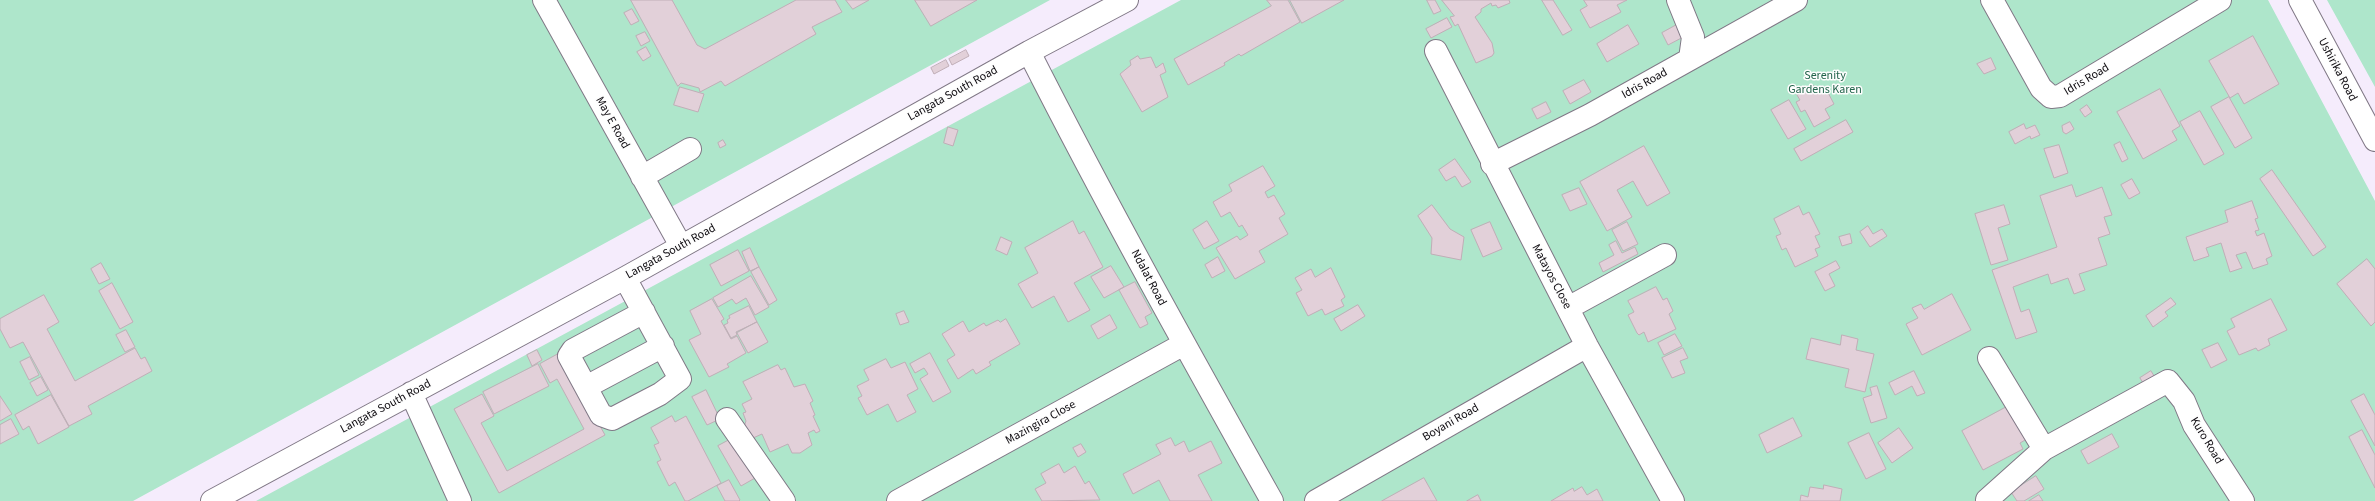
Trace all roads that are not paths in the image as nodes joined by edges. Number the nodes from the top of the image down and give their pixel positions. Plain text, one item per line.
1 (544, 0) edge
2 (1127, 0) edge
3 (1678, 0) edge
4 (1796, 0) edge
5 (1992, 0) edge
6 (2220, 0) edge
7 (2300, 0) edge
8 (1436, 51) dead end
9 (1030, 52) junction
10 (1690, 59) junction
11 (2375, 140) edge
12 (690, 149) dead end
13 (1492, 164) junction
14 (642, 177) junction
15 (681, 246) junction
16 (1665, 255) dead end
17 (625, 278) junction
18 (1568, 308) junction
19 (644, 312) junction
20 (1184, 344) junction
21 (663, 346) junction
22 (1587, 346) junction
23 (1989, 358) dead end
24 (586, 387) junction
25 (411, 393) junction
26 (727, 420) dead end
27 (2044, 449) junction
28 (1987, 500) dead end
29 (212, 501) edge
30 (460, 501) edge
31 (784, 501) edge
32 (898, 501) edge
33 (1272, 501) edge
34 (1316, 501) edge
35 (1673, 501) edge
36 (2243, 501) edge

1 - 14 street, May E Road
2 - 9 street, Langata South Road
3 - 10 street
4 - 10 street, Idris Road
5 - 6 street, Idris Road
7 - 11 street, Ushirika Road
8 - 13 street, Matayos Close
9 - 15 street, Langata South Road
9 - 20 street, Ndalat Road
10 - 13 street, Idris Road
12 - 14 street
13 - 18 street, Matayos Close
14 - 15 street, May E Road
15 - 17 street, Langata South Road
16 - 18 street
17 - 19 street
17 - 25 street, Langata South Road
18 - 22 street, Matayos Close
19 - 21 street
19 - 24 street
20 - 32 street, Mazingira Close
20 - 33 street, Ndalat Road
21 - 24 street
21 - 24 street
22 - 34 street, Boyani Road
22 - 35 street, Matayos Close
23 - 27 street
25 - 29 street, Langata South Road
25 - 30 street
26 - 31 street
27 - 28 street
27 - 36 street, Kuro Road

